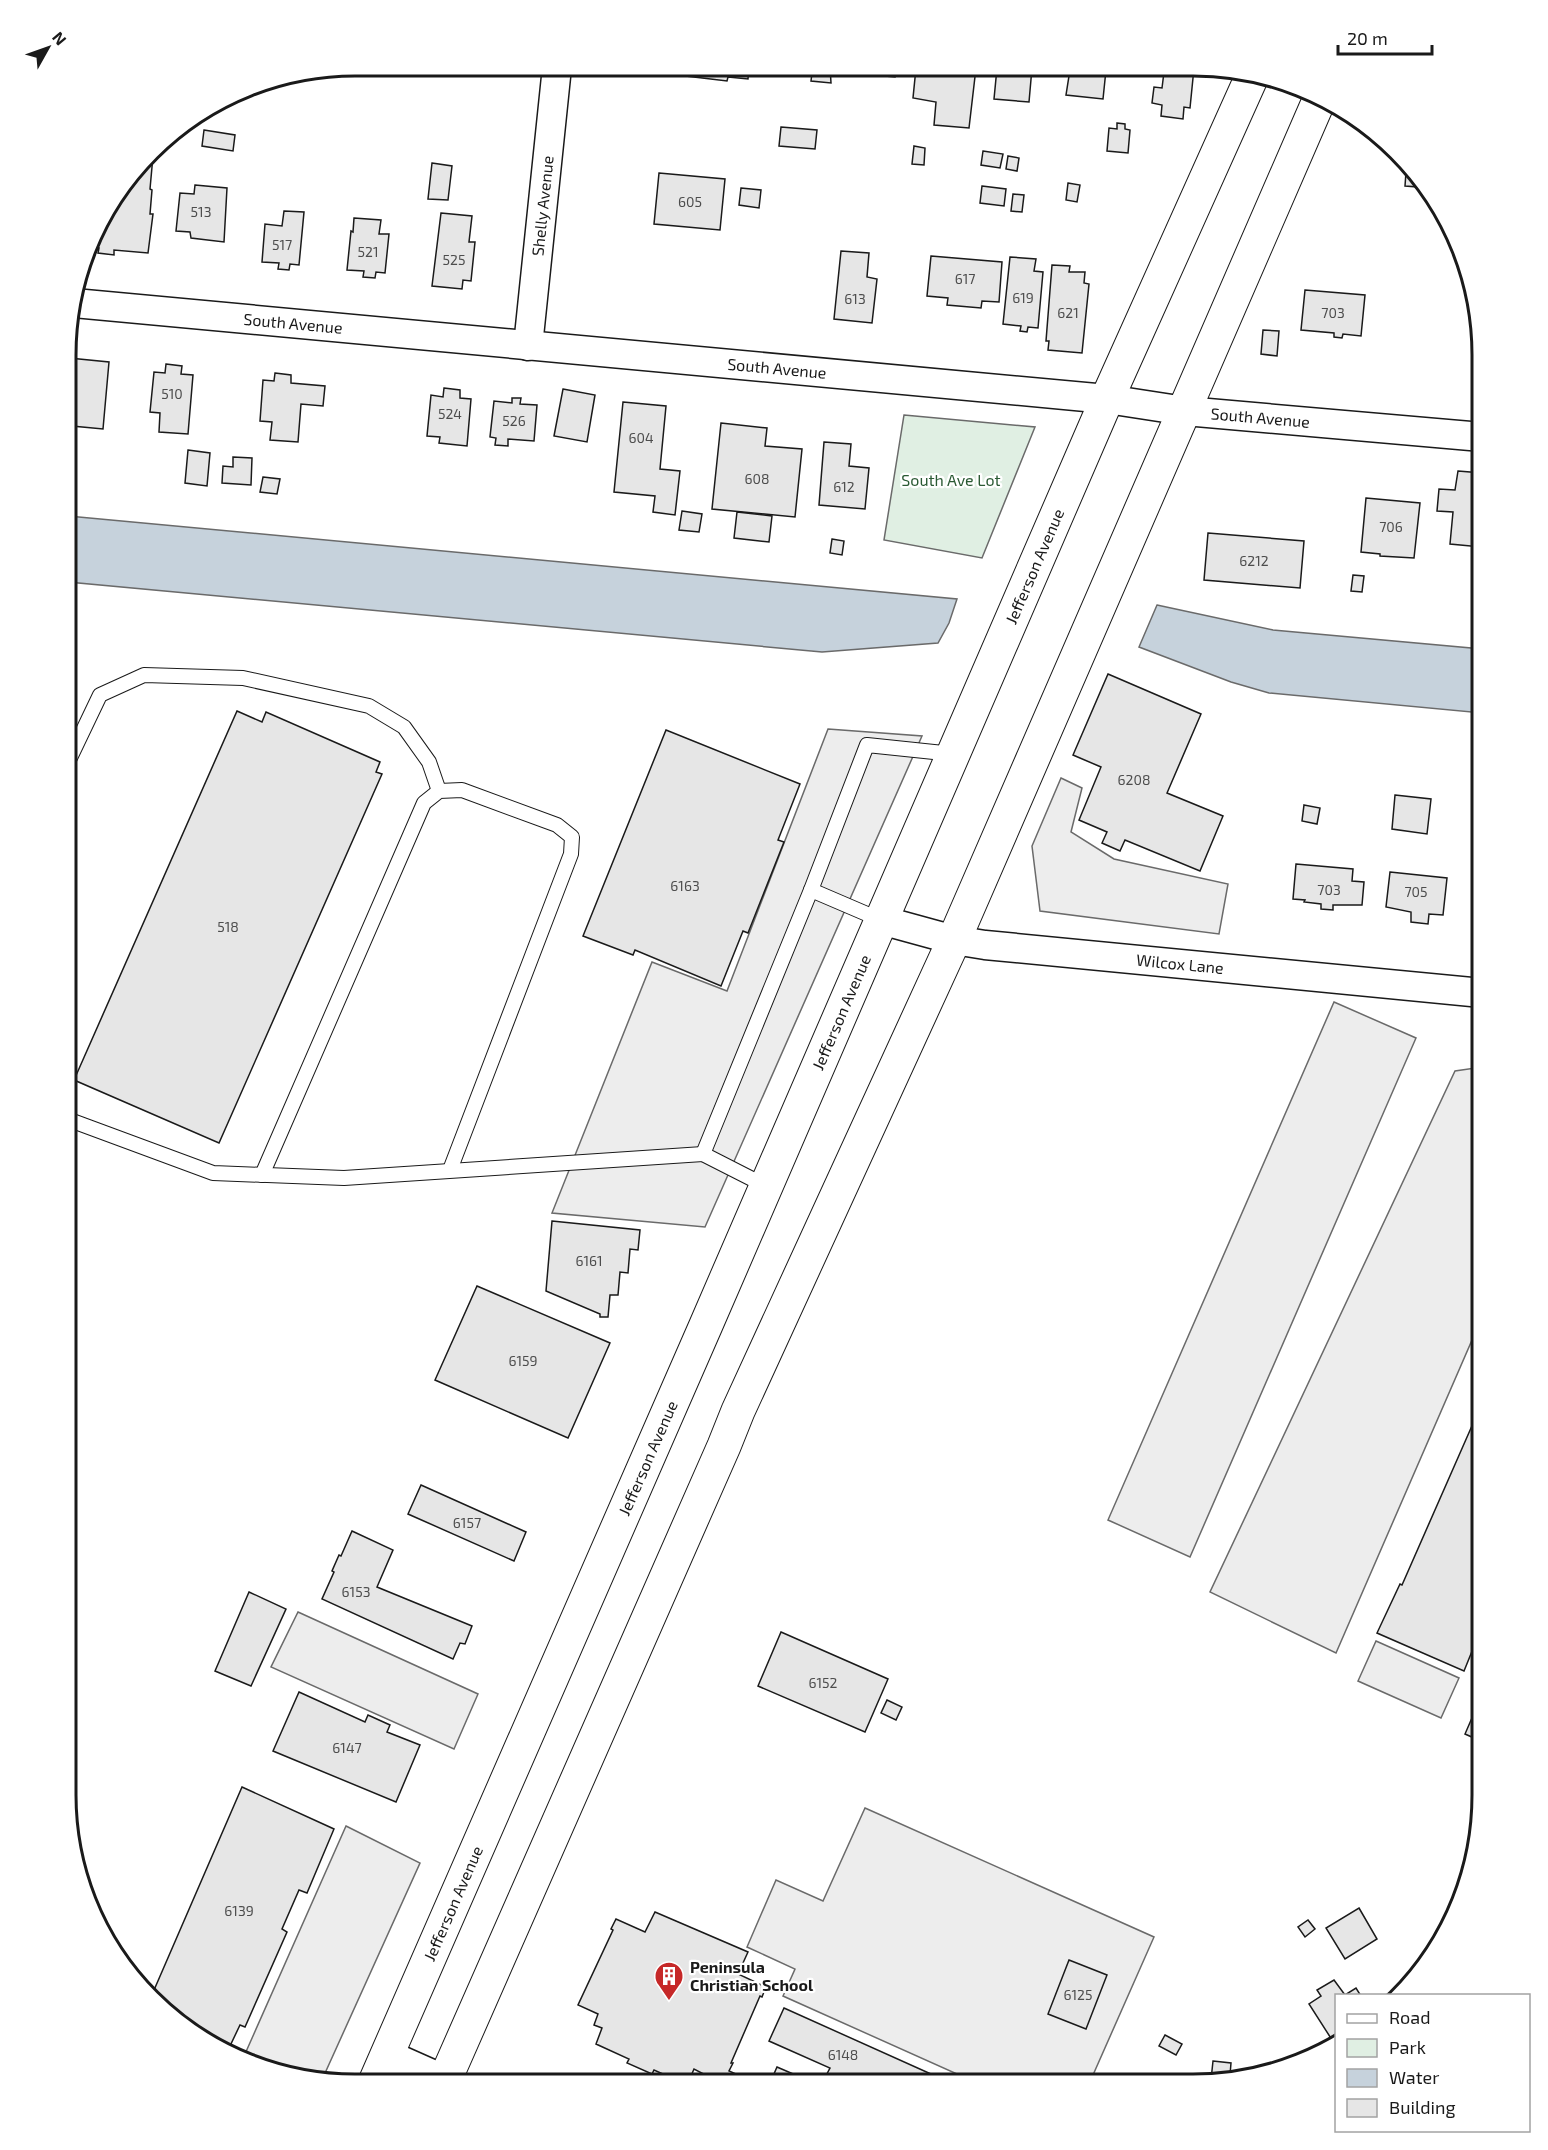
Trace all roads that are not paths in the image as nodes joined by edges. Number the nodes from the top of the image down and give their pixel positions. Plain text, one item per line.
1 (556, 76) edge
2 (1249, 82) edge
3 (1317, 105) edge
4 (82, 304) edge
5 (528, 346) junction
6 (1107, 399) junction
7 (1185, 411) junction
8 (1472, 436) edge
9 (76, 745) edge
10 (953, 754) junction
11 (440, 791) junction
12 (812, 890) junction
13 (881, 920) junction
14 (954, 940) junction
15 (1472, 992) edge
16 (76, 1122) edge
17 (703, 1154) junction
18 (450, 1170) junction
19 (262, 1175) junction
20 (766, 1186) junction
21 (381, 2068) edge
22 (411, 2074) edge
23 (449, 2074) edge

1 - 5 street, Shelly Avenue
2 - 6 main road, Jefferson Avenue
3 - 7 main road
4 - 5 street, South Avenue
5 - 6 street, South Avenue
6 - 7 street, South Avenue
6 - 10 main road, Jefferson Avenue
7 - 8 street, South Avenue
7 - 14 main road
9 - 11 lane
10 - 12 lane
10 - 13 main road, Jefferson Avenue
11 - 18 lane
11 - 19 lane
12 - 13 lane
12 - 17 lane
13 - 14 street, Wilcox Lane
13 - 20 main road, Jefferson Avenue
14 - 15 street, Wilcox Lane
14 - 23 main road
16 - 19 lane
17 - 18 lane
17 - 20 lane
18 - 19 lane
20 - 21 main road, Jefferson Avenue
21 - 22 street

